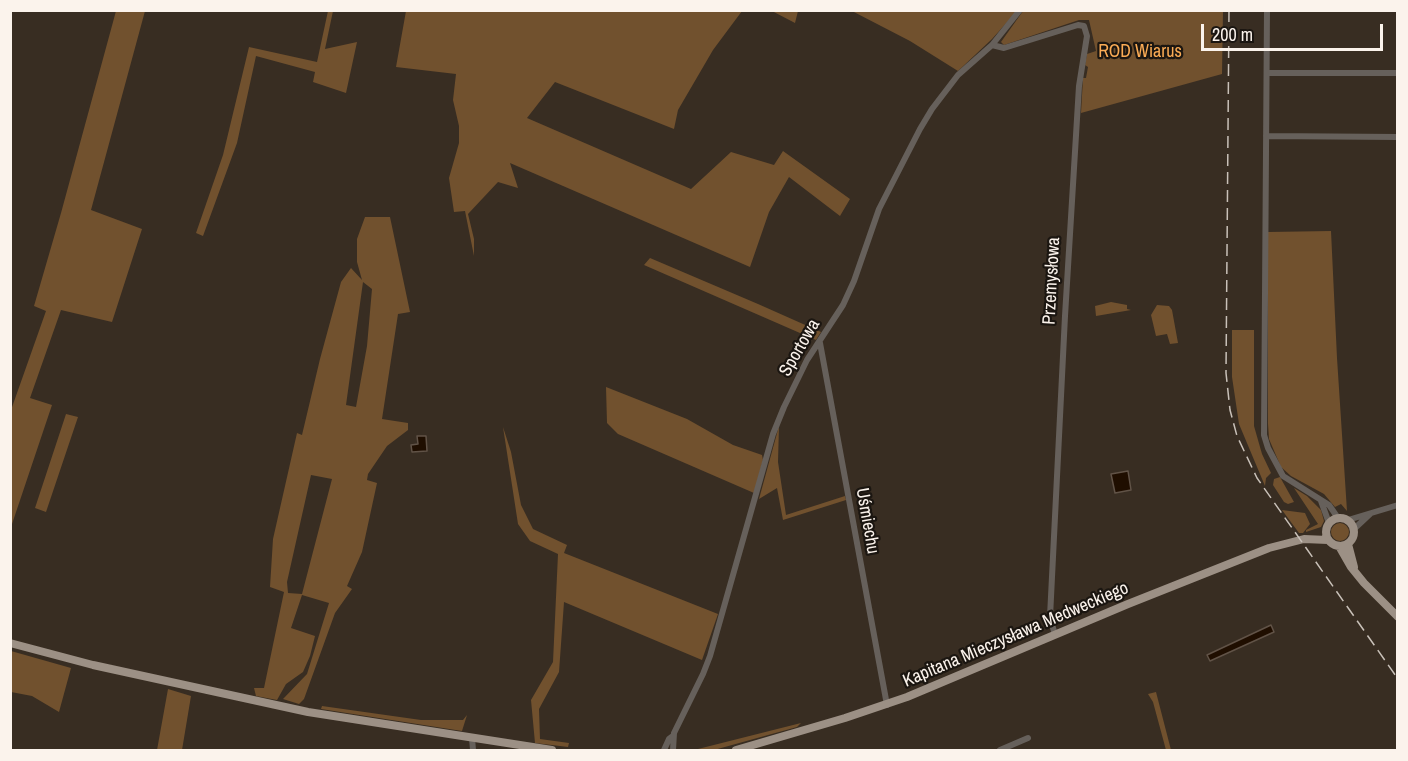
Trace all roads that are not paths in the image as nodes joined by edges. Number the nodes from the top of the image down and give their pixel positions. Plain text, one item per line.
1 (1020, 10) edge
2 (1268, 10) edge
3 (992, 45) junction
4 (1267, 73) junction
5 (1398, 73) edge
6 (1266, 136) junction
7 (1398, 137) edge
8 (820, 343) junction
9 (1321, 501) junction
10 (1398, 505) edge
11 (1370, 513) junction
12 (1338, 518) junction
13 (1348, 520) junction
14 (1327, 526) junction
15 (1354, 529) junction
16 (1304, 539) junction
17 (1328, 540) junction
18 (1348, 544) junction
19 (1339, 546) junction
20 (1355, 571) junction
21 (1398, 617) edge
22 (1055, 635) junction
23 (10, 643) edge
24 (887, 705) junction
25 (673, 736) junction
26 (472, 738) junction
27 (1028, 738) dead end
28 (473, 750) edge
29 (552, 750) edge
30 (664, 750) edge
31 (673, 750) edge
32 (736, 750) edge
33 (1000, 750) edge

1 - 3 street, Sportowa
2 - 4 street
3 - 8 street, Sportowa
3 - 22 street, Przemysłowa
4 - 5 street
4 - 6 street
6 - 7 street
6 - 9 street
8 - 24 street, Uśmiechu
8 - 25 street, Sportowa
9 - 12 street
9 - 14 street
10 - 11 street
11 - 13 street
11 - 15 street
12 - 13 main road
12 - 14 main road
13 - 15 main road
14 - 16 main road, Kapitana Mieczysława Medweckiego
14 - 17 main road
15 - 18 main road
16 - 17 main road, Kapitana Mieczysława Medweckiego
16 - 22 main road, Kapitana Mieczysława Medweckiego
17 - 19 main road
18 - 19 main road
18 - 20 main road
19 - 20 main road
20 - 21 main road
22 - 24 main road, Kapitana Mieczysława Medweckiego
23 - 26 main road
24 - 32 main road, Kapitana Mieczysława Medweckiego
25 - 30 street, Sportowa
25 - 31 street, Sportowa
26 - 28 street
26 - 29 main road
27 - 33 street

